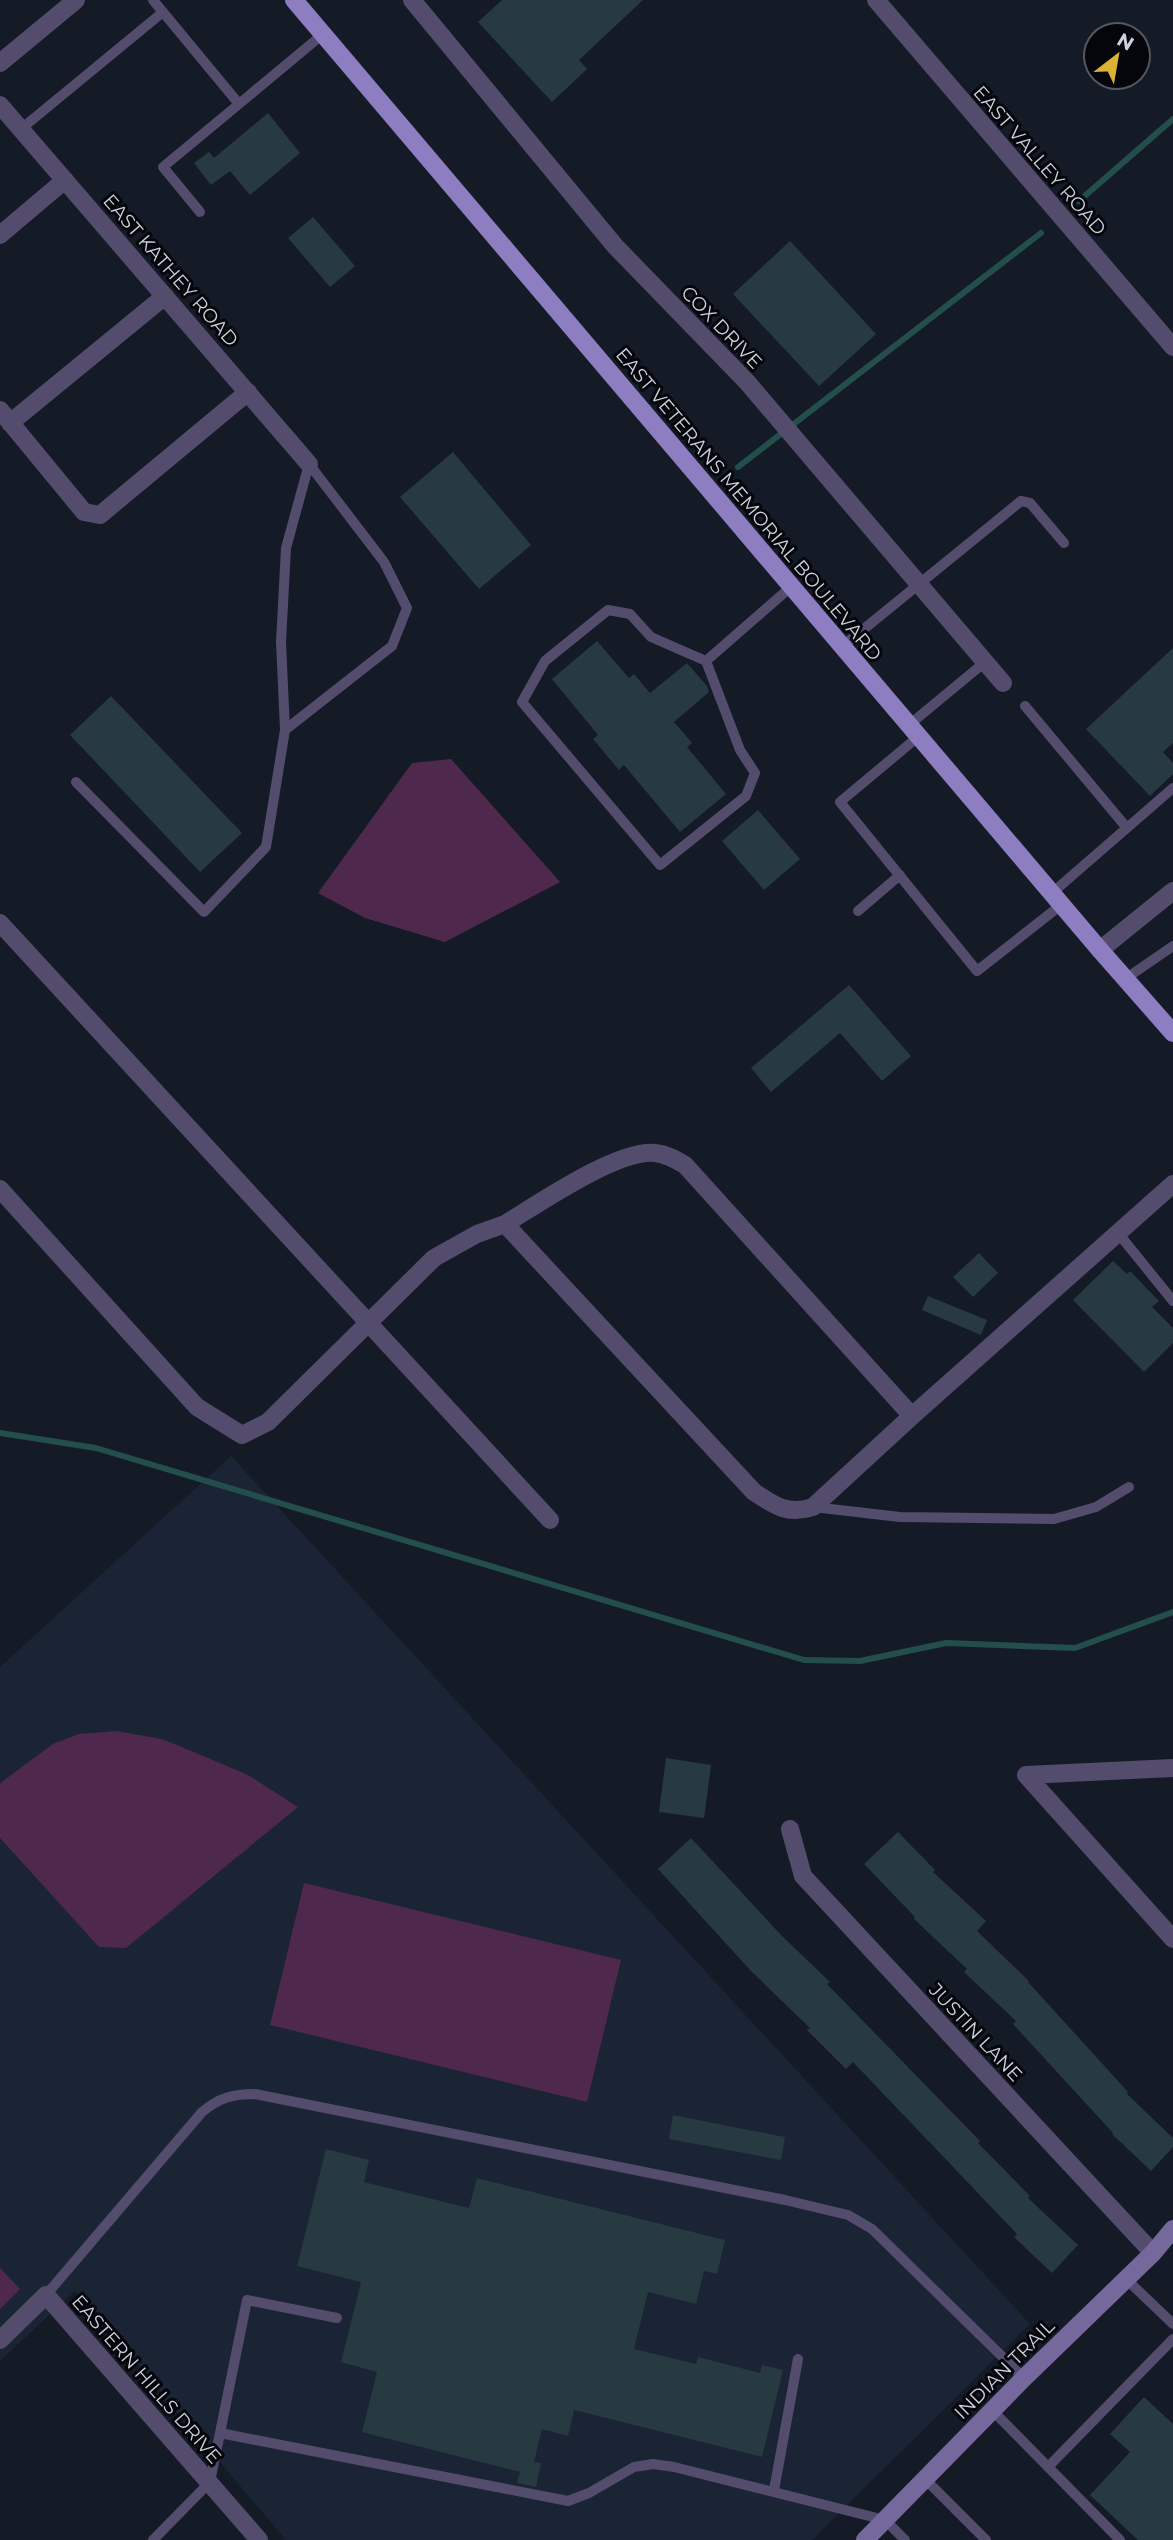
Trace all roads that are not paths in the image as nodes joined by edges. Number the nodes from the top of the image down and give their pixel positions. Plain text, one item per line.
1 (76, 0) edge
2 (153, 0) edge
3 (294, 0) edge
4 (412, 0) edge
5 (876, 0) edge
6 (163, 12) junction
7 (323, 34) junction
8 (0, 63) edge
9 (239, 104) junction
10 (0, 105) edge
11 (21, 129) junction
12 (65, 180) junction
13 (200, 212) dead end
14 (0, 235) edge
15 (165, 296) junction
16 (1173, 346) edge
17 (248, 392) junction
18 (5, 417) edge
19 (309, 464) junction
20 (1064, 543) dead end
21 (919, 584) junction
22 (792, 586) junction
23 (843, 646) junction
24 (706, 661) junction
25 (985, 662) junction
26 (1003, 683) dead end
27 (1025, 706) dead end
28 (285, 730) junction
29 (914, 731) junction
30 (76, 782) dead end
31 (1173, 788) edge
32 (1127, 828) junction
33 (900, 875) junction
34 (1173, 891) edge
35 (1056, 899) junction
36 (858, 911) dead end
37 (0, 923) edge
38 (1173, 946) edge
39 (1100, 950) junction
40 (1125, 979) junction
41 (1173, 1034) edge
42 (1173, 1184) edge
43 (0, 1189) edge
44 (506, 1224) junction
45 (1118, 1233) junction
46 (1173, 1301) edge
47 (368, 1324) junction
48 (912, 1416) junction
49 (1129, 1487) dead end
50 (813, 1507) junction
51 (550, 1520) dead end
52 (1173, 1768) edge
53 (790, 1829) dead end
54 (1173, 1939) edge
55 (1173, 2229) edge
56 (1153, 2253) junction
57 (1126, 2279) junction
58 (46, 2295) junction
59 (337, 2318) dead end
60 (1173, 2324) edge
61 (1173, 2339) edge
62 (0, 2340) edge
63 (798, 2359) dead end
64 (1024, 2378) junction
65 (992, 2410) junction
66 (220, 2433) junction
67 (1048, 2467) junction
68 (925, 2479) junction
69 (210, 2482) junction
70 (774, 2490) junction
71 (885, 2520) junction
72 (153, 2540) edge
73 (259, 2540) edge
74 (865, 2540) edge
75 (905, 2540) edge
76 (986, 2540) edge
77 (1120, 2540) edge

1 - 8 street
2 - 6 lane
3 - 7 main road, EAST VETERANS MEMORIAL BOULEVARD
4 - 21 street, COX DRIVE
5 - 16 street, EAST VALLEY ROAD
6 - 9 lane
6 - 11 lane
7 - 9 lane
7 - 22 main road, EAST VETERANS MEMORIAL BOULEVARD
9 - 13 lane
10 - 11 street, EAST KATHEY ROAD
11 - 12 street, EAST KATHEY ROAD
12 - 14 street
12 - 15 street, EAST KATHEY ROAD
15 - 17 street, EAST KATHEY ROAD
15 - 18 street
17 - 18 street
17 - 19 street, EAST KATHEY ROAD
19 - 28 lane
19 - 28 lane
20 - 21 lane
21 - 23 lane
21 - 25 street, COX DRIVE
22 - 23 main road, EAST VETERANS MEMORIAL BOULEVARD
22 - 24 lane
23 - 29 main road, EAST VETERANS MEMORIAL BOULEVARD
24 - 24 lane
25 - 26 street, COX DRIVE
25 - 29 lane
27 - 32 lane
28 - 30 lane
29 - 33 lane
29 - 35 main road, EAST VETERANS MEMORIAL BOULEVARD
31 - 32 lane
32 - 35 lane
33 - 35 lane
33 - 36 lane
34 - 39 street
35 - 39 main road, EAST VETERANS MEMORIAL BOULEVARD
37 - 47 street
38 - 40 lane
39 - 40 main road, EAST VETERANS MEMORIAL BOULEVARD
40 - 41 main road, EAST VETERANS MEMORIAL BOULEVARD
42 - 45 street
43 - 47 street
44 - 47 street
44 - 48 street
44 - 50 street
45 - 46 lane
45 - 48 street
47 - 51 street
48 - 50 street
49 - 50 lane
52 - 54 street
53 - 56 street, JUSTIN LANE
55 - 56 street, INDIAN TRAIL
56 - 57 street, INDIAN TRAIL
57 - 60 lane
57 - 64 street, INDIAN TRAIL
58 - 62 street, EASTERN HILLS DRIVE
58 - 64 lane
58 - 69 street, EASTERN HILLS DRIVE
59 - 66 lane
61 - 67 lane
63 - 70 lane
64 - 65 street, INDIAN TRAIL
65 - 67 lane
65 - 68 street, INDIAN TRAIL
66 - 69 lane
66 - 70 lane
67 - 77 lane
68 - 71 street, INDIAN TRAIL
68 - 76 lane
69 - 72 lane
69 - 73 street, EASTERN HILLS DRIVE
70 - 71 lane
71 - 74 street, INDIAN TRAIL
71 - 75 lane

